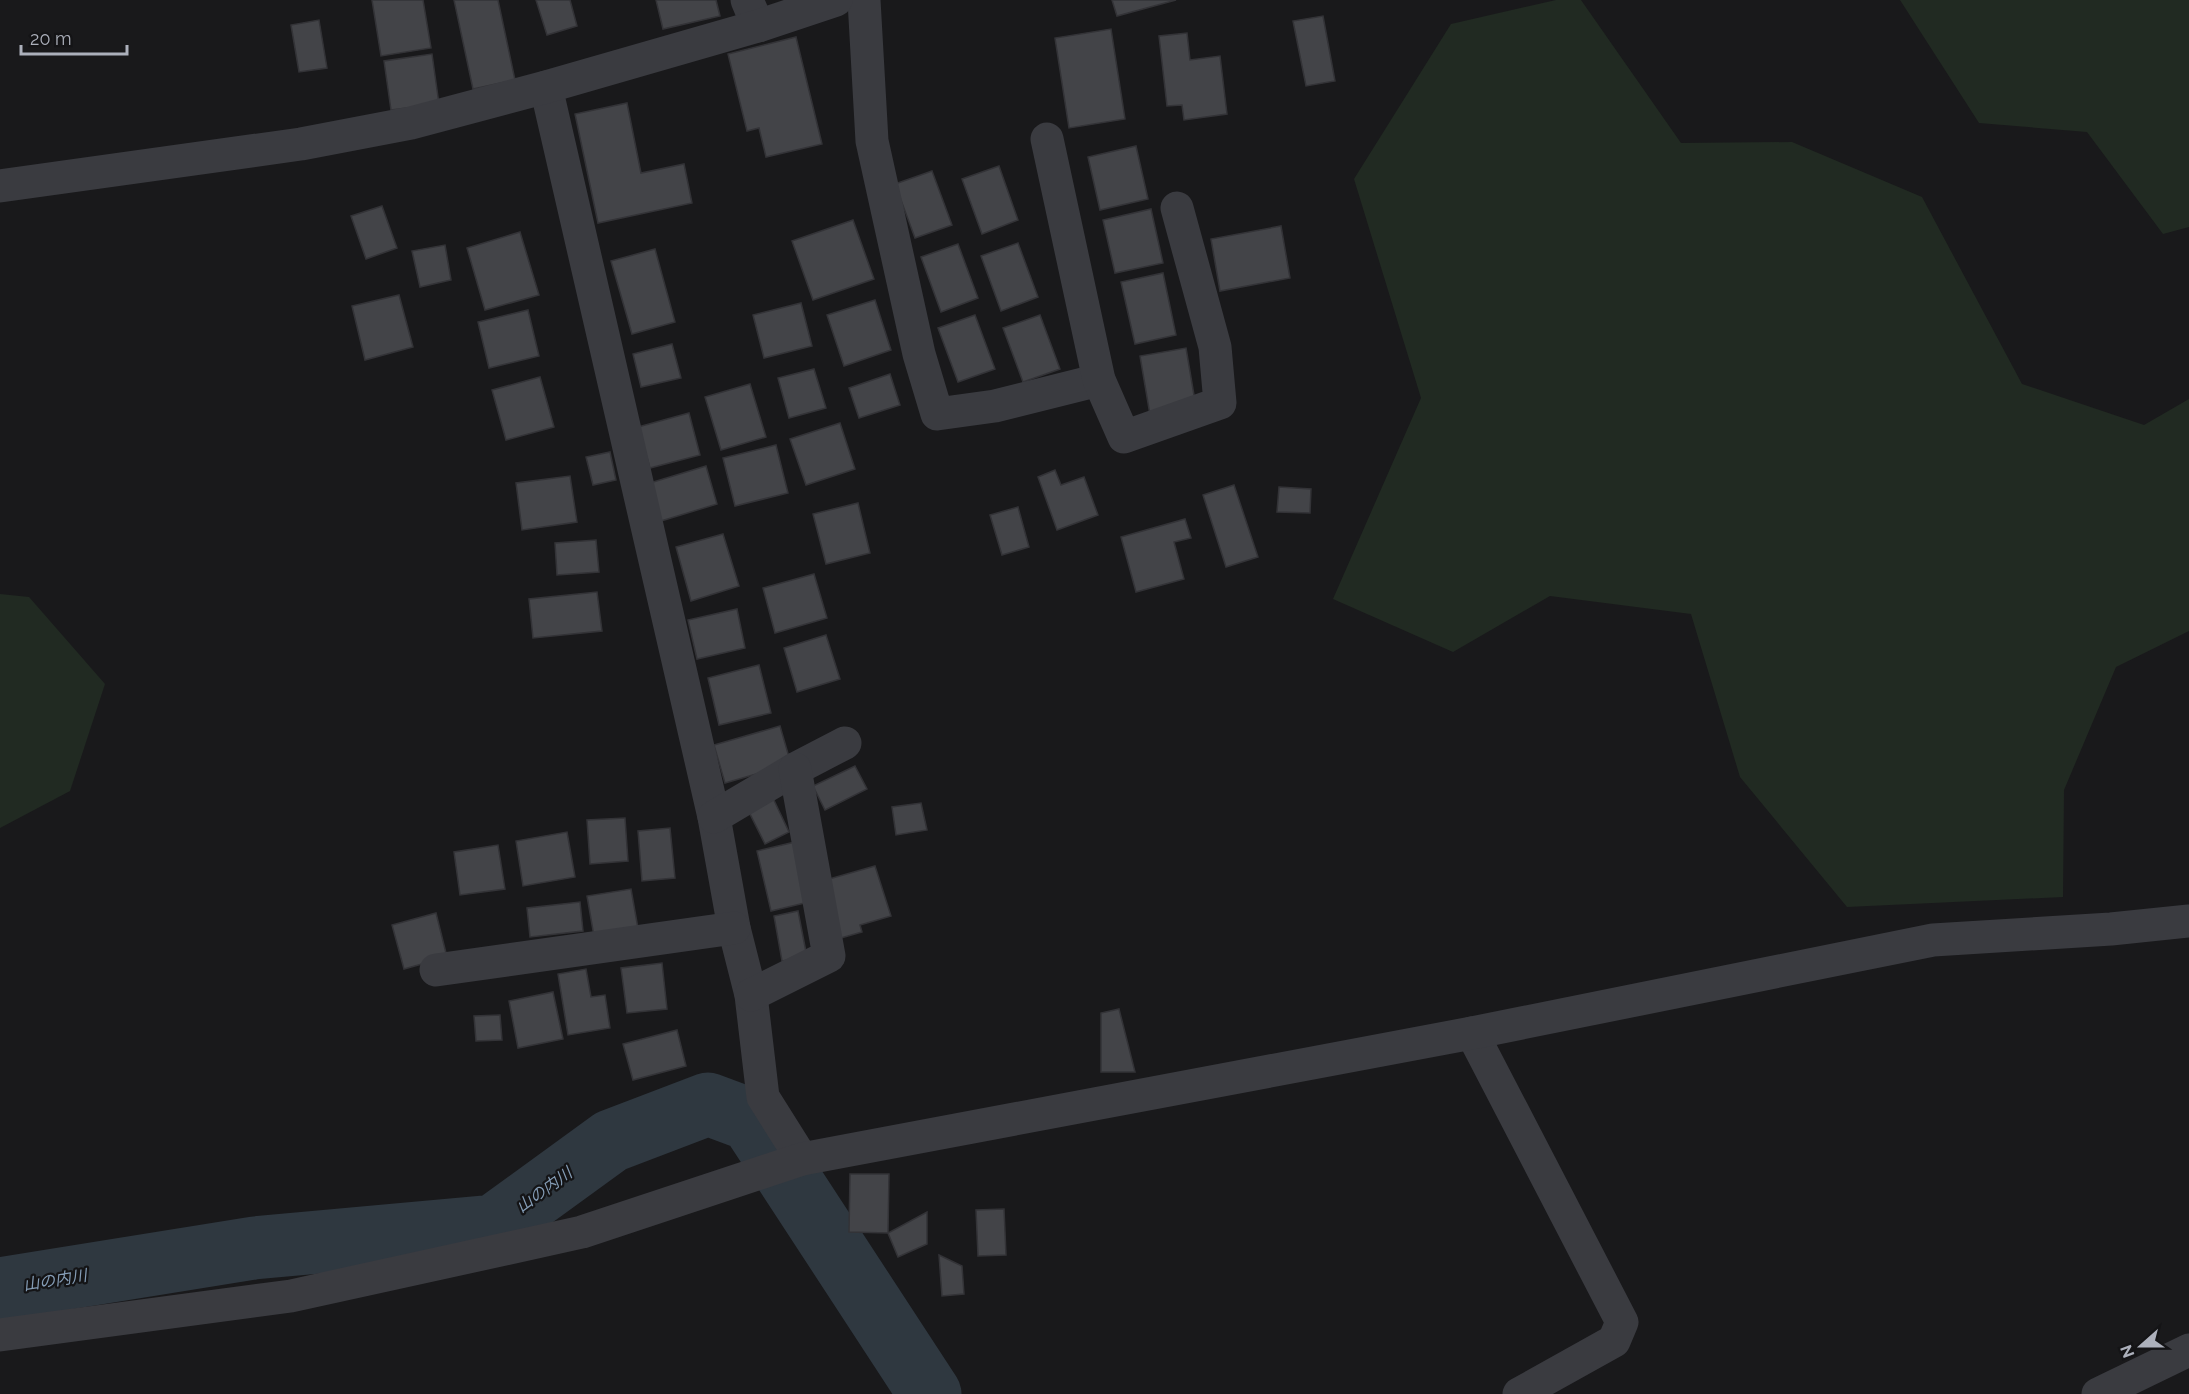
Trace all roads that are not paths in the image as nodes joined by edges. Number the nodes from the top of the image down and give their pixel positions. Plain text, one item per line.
1 (836, 0) edge
2 (864, 0) edge
3 (752, 13) edge
4 (546, 87) junction
5 (1047, 139) dead end
6 (0, 186) edge
7 (1177, 208) dead end
8 (1100, 381) junction
9 (845, 743) dead end
10 (795, 769) junction
11 (714, 817) junction
12 (2189, 921) edge
13 (734, 928) junction
14 (436, 970) dead end
15 (751, 995) junction
16 (1473, 1033) junction
17 (802, 1159) junction
18 (0, 1335) edge
19 (2189, 1350) edge
20 (1519, 1394) edge
21 (2098, 1394) edge

1 - 3 street
2 - 8 street
3 - 4 street
4 - 6 street
4 - 11 street
5 - 8 street
7 - 8 street
9 - 10 street
10 - 11 street
10 - 15 street
11 - 13 street
12 - 16 street
13 - 14 street
13 - 15 street
15 - 17 street
16 - 17 street
16 - 20 street
17 - 18 street
19 - 21 street

